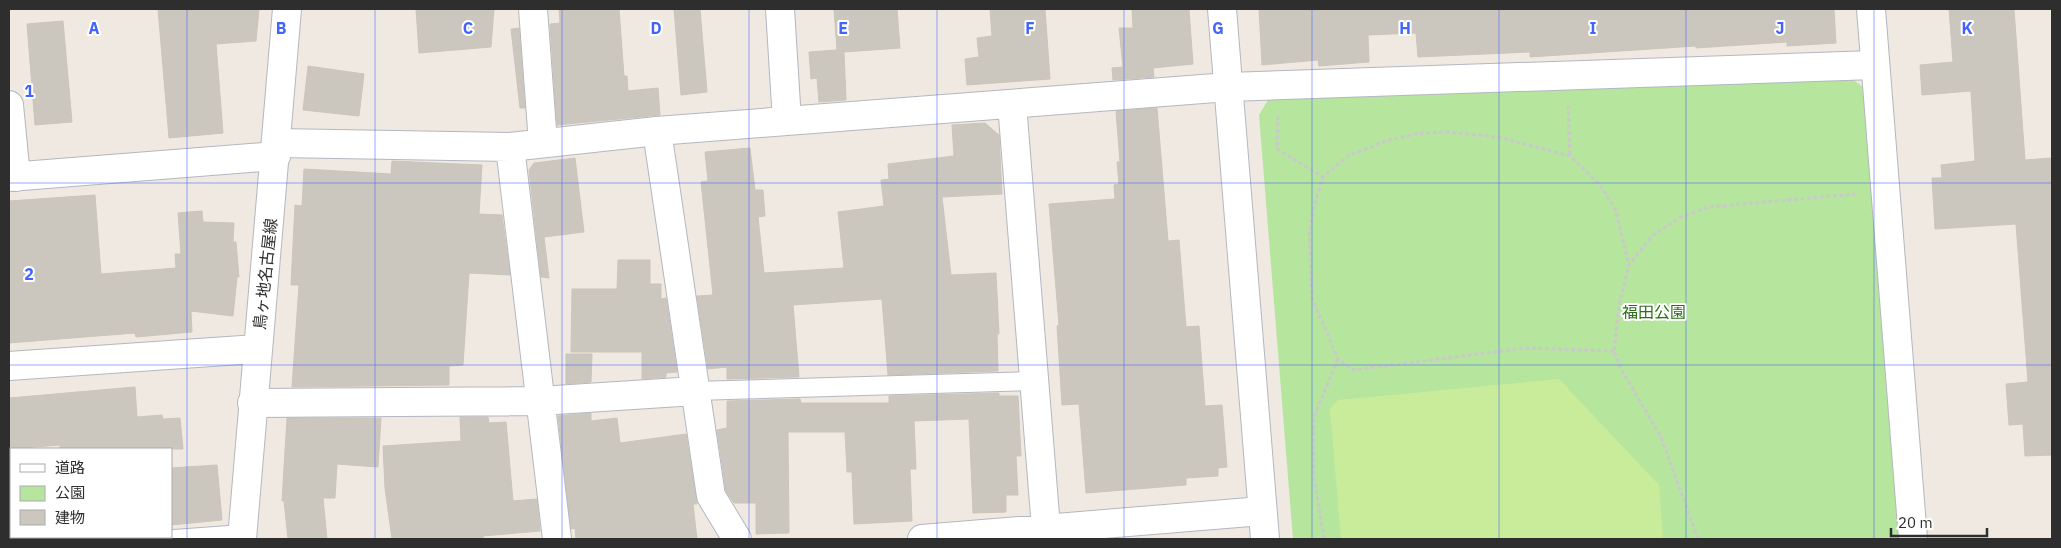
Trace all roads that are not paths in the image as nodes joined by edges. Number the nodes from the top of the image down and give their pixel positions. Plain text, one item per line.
1 (287, 9) edge
2 (533, 9) edge
3 (780, 9) edge
4 (1222, 9) edge
5 (1870, 9) edge
6 (1874, 66) junction
7 (1228, 87) junction
8 (1012, 104) junction
9 (9, 105) edge
10 (787, 121) junction
11 (657, 131) junction
12 (544, 143) junction
13 (510, 147) junction
14 (277, 150) junction
15 (13, 177) edge
16 (257, 349) junction
17 (9, 366) edge
18 (1034, 381) junction
19 (695, 391) junction
20 (540, 401) junction
21 (252, 403) junction
22 (1262, 511) junction
23 (1046, 528) junction
24 (242, 537) edge
25 (174, 539) edge
26 (557, 539) edge
27 (737, 539) edge
28 (922, 539) edge
29 (1264, 539) edge
30 (1913, 539) edge

1 - 14 street, 鳥ヶ地名古屋線
2 - 12 street
3 - 10 street
4 - 7 street
5 - 6 street
6 - 7 street
6 - 30 street
7 - 8 street
7 - 22 street
8 - 10 street
8 - 18 street
9 - 15 street
10 - 11 street
11 - 12 street
11 - 19 street
12 - 13 street
13 - 14 street
13 - 20 street
14 - 15 street
14 - 16 street, 鳥ヶ地名古屋線
16 - 17 street
16 - 21 street, 鳥ヶ地名古屋線
18 - 19 lane
18 - 23 street
19 - 20 street
19 - 27 street
20 - 21 street
20 - 26 street
21 - 24 street, 鳥ヶ地名古屋線
22 - 23 street
22 - 29 street
23 - 28 street
24 - 25 lane

